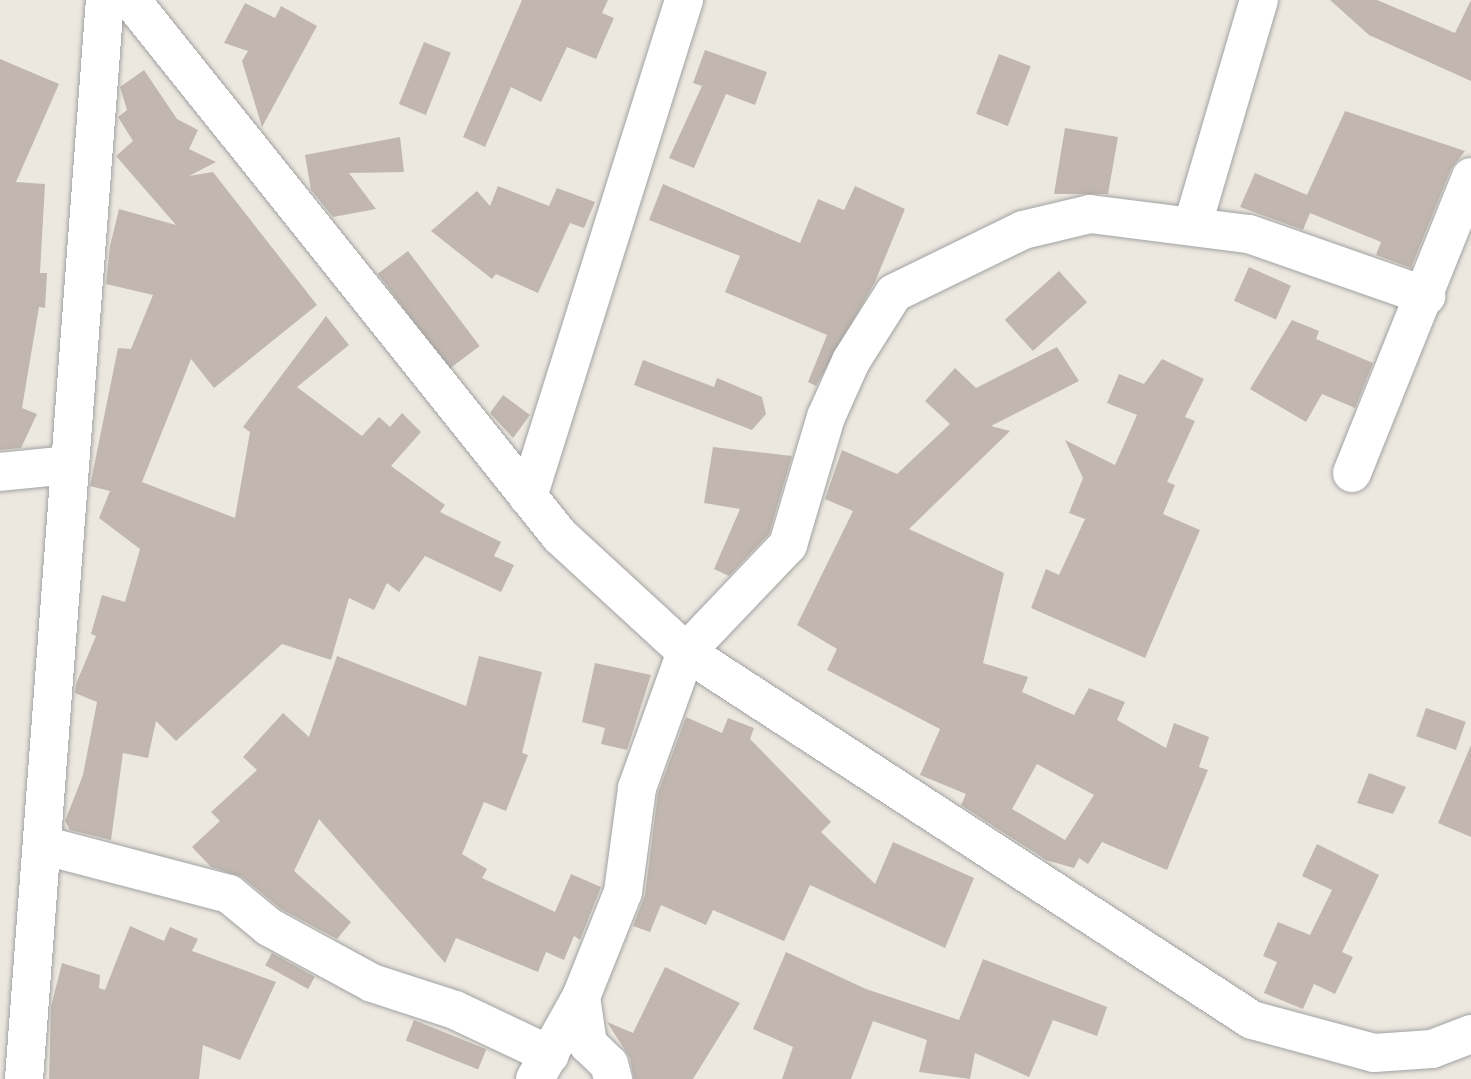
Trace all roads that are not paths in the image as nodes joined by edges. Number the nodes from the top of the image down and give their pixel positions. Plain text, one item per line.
1 (105, 0) edge
2 (131, 0) edge
3 (684, 0) edge
4 (1259, 0) edge
5 (1471, 177) edge
6 (1193, 224) junction
7 (1426, 296) junction
8 (69, 465) junction
9 (0, 472) edge
10 (1352, 473) dead end
11 (528, 497) junction
12 (687, 652) junction
13 (42, 845) junction
14 (581, 997) junction
15 (1471, 1034) edge
16 (542, 1067) edge
17 (24, 1079) edge
18 (613, 1079) edge

1 - 8 street
2 - 11 street
3 - 11 street
4 - 6 street
5 - 7 street
6 - 7 street
6 - 12 street
7 - 10 street
8 - 9 street
8 - 13 street
11 - 12 street
12 - 14 street
12 - 15 street
13 - 16 street
13 - 17 street
14 - 16 street
14 - 18 street

